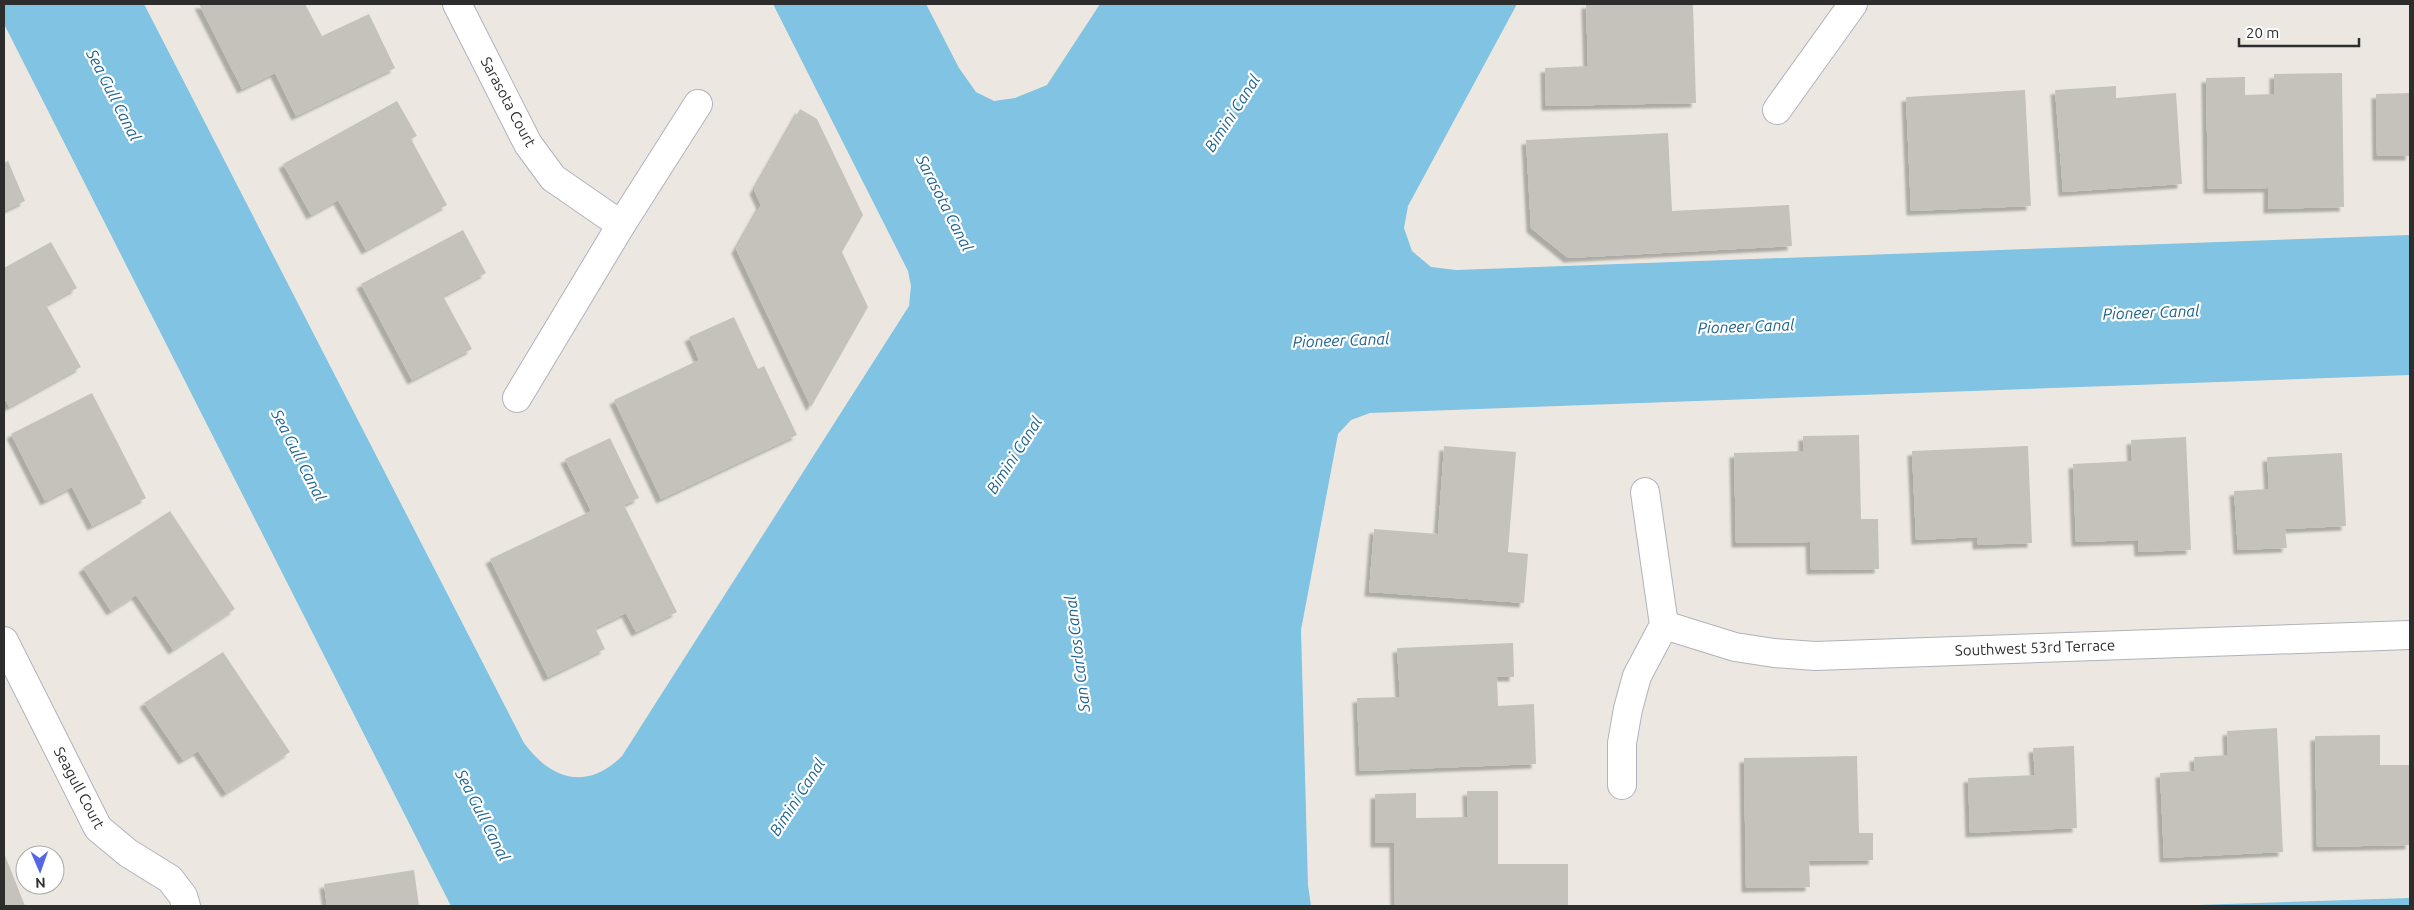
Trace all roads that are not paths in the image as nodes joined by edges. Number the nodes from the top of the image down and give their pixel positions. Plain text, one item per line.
1 (457, 4) edge
2 (1853, 4) edge
3 (698, 104) dead end
4 (1777, 110) dead end
5 (621, 225) junction
6 (517, 398) dead end
7 (1645, 492) dead end
8 (1664, 625) junction
9 (2410, 635) edge
10 (4, 641) edge
11 (1622, 785) dead end
12 (186, 906) edge

1 - 5 street, Sarasota Court
2 - 4 street
3 - 5 street
5 - 6 street
7 - 8 street
8 - 9 street, Southwest 53rd Terrace
8 - 11 street
10 - 12 street, Seagull Court

